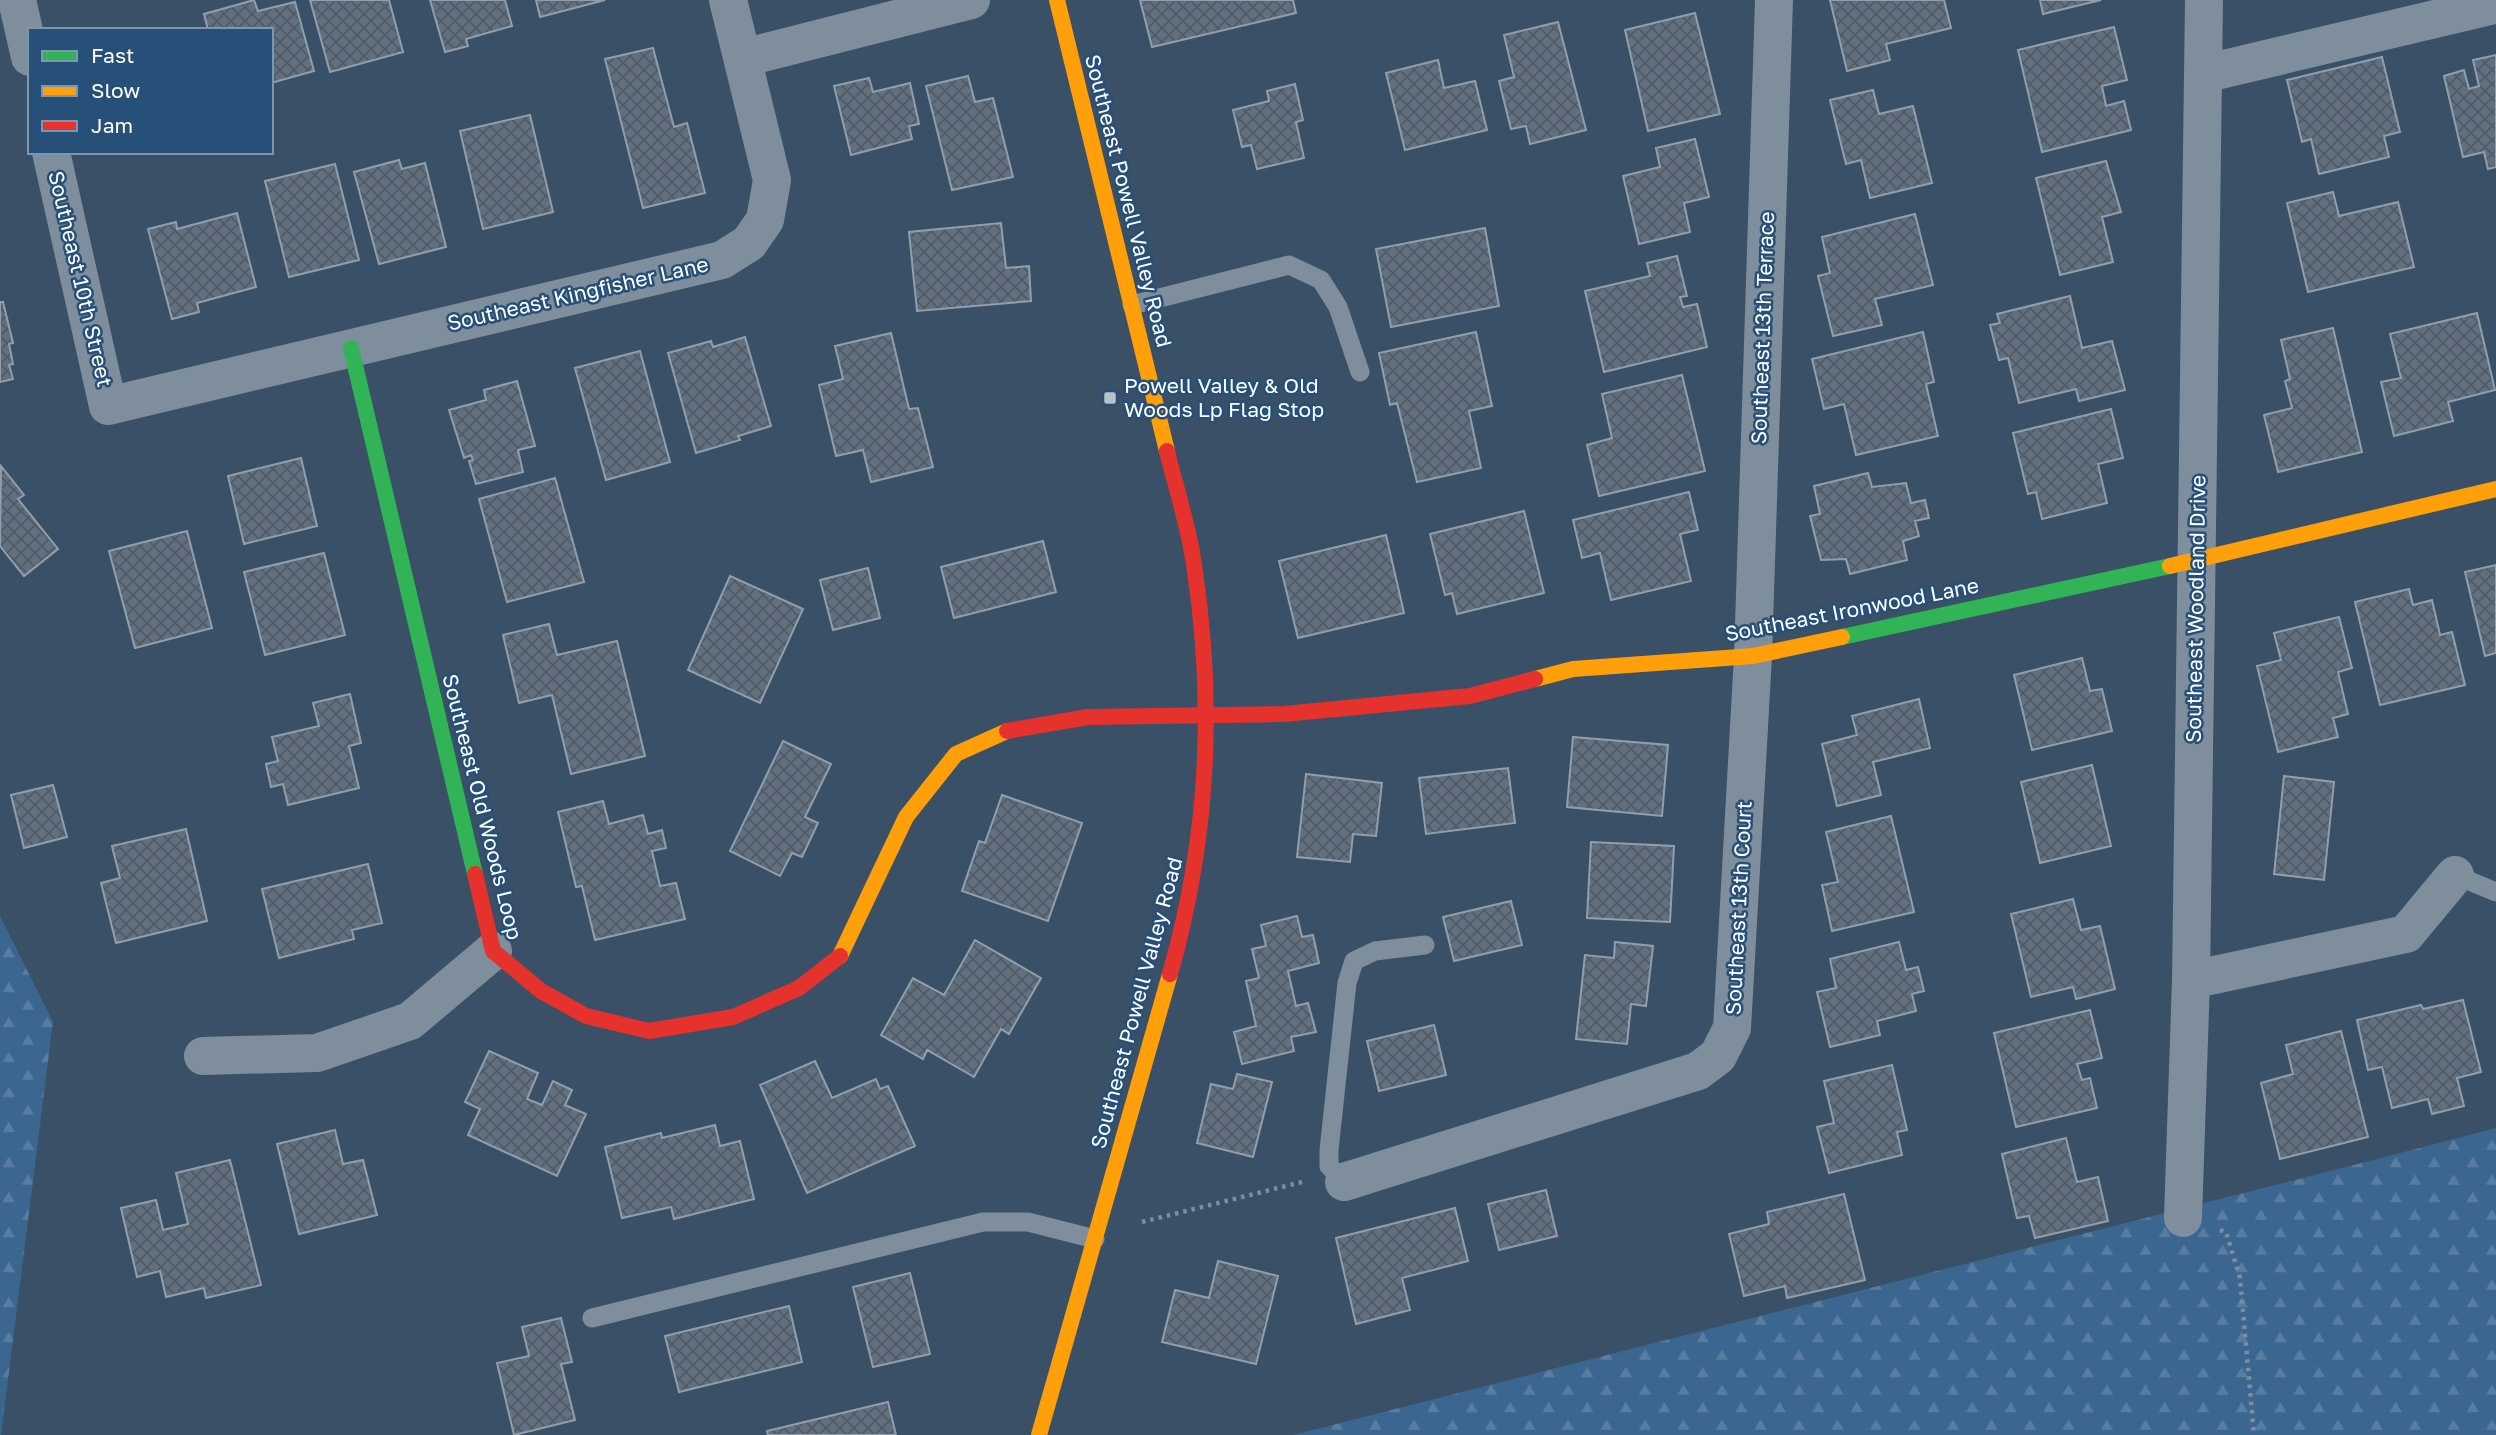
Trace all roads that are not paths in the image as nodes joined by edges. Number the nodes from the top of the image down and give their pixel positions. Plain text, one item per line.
1 (17, 0) edge
2 (728, 0) edge
3 (971, 0) edge
4 (1057, 0) edge
5 (1774, 0) edge
6 (2204, 0) edge
7 (2490, 6) dead end
8 (28, 48) edge
9 (743, 58) junction
10 (2203, 74) junction
11 (51, 154) edge
12 (1132, 305) junction
13 (351, 348) junction
14 (1360, 372) dead end
15 (108, 406) joint
16 (2496, 489) edge
17 (2196, 561) junction
18 (1753, 656) junction
19 (1208, 715) junction
20 (2455, 875) joint
21 (2496, 892) edge
22 (1425, 946) dead end
23 (493, 951) junction
24 (2191, 980) junction
25 (203, 1056) dead end
26 (1345, 1182) joint
27 (2183, 1218) road end
28 (1096, 1236) junction
29 (592, 1318) dead end
30 (1039, 1435) edge

1 - 8 street
2 - 9 street, Southeast Kingfisher Lane
3 - 9 street
4 - 12 street, Southeast Powell Valley Road
5 - 18 street, Southeast 13th Terrace
6 - 10 street, Southeast Woodland Drive
7 - 10 street
9 - 13 street, Southeast Kingfisher Lane
10 - 17 street, Southeast Woodland Drive
11 - 15 street, Southeast 10th Street
12 - 14 lane
12 - 19 street, Southeast Powell Valley Road
13 - 15 street, Southeast Kingfisher Lane
13 - 23 street, Southeast Old Woods Loop
16 - 17 street, Southeast Ironwood Lane
17 - 18 street, Southeast Ironwood Lane
17 - 24 street, Southeast Woodland Drive
18 - 19 street, Southeast Ironwood Lane
18 - 26 street, Southeast 13th Court
19 - 23 street, Southeast Old Woods Loop
19 - 28 street, Southeast Powell Valley Road
20 - 21 lane
20 - 24 street
22 - 26 lane
23 - 25 street
24 - 27 street, Southeast Woodland Drive
28 - 29 lane
28 - 30 street, Southeast Powell Valley Road

